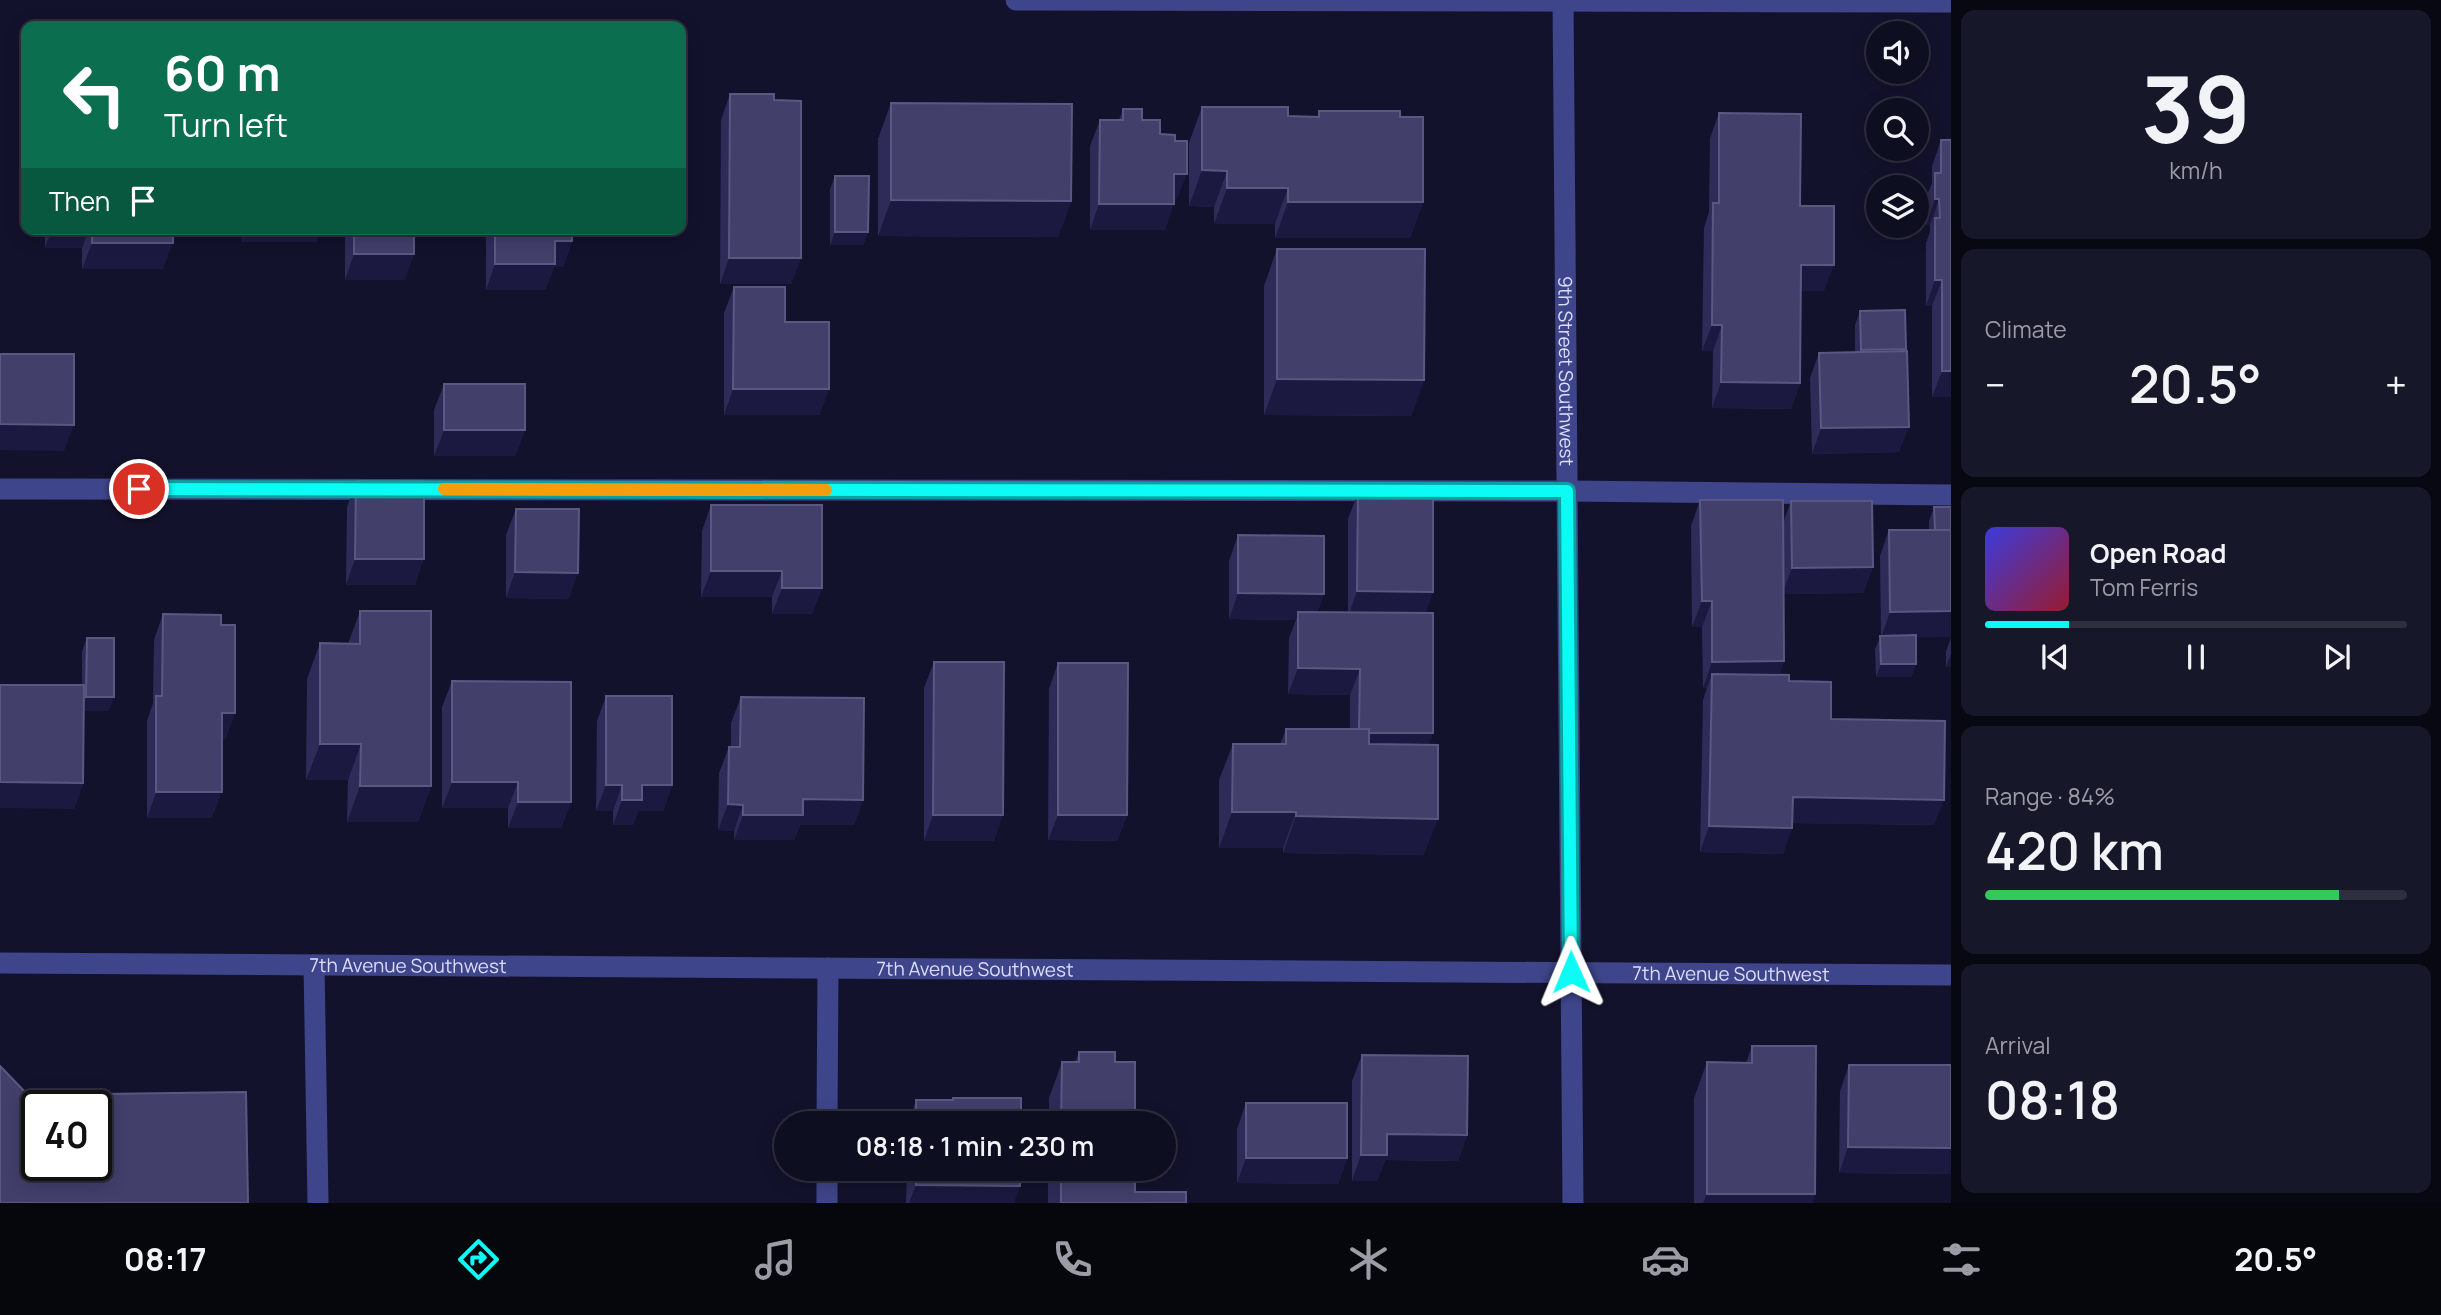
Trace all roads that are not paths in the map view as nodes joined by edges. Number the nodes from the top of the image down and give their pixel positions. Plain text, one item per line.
1 (1016, 0) edge
2 (1563, 1) edge
3 (1951, 2) edge
4 (0, 489) edge
5 (1567, 491) junction
6 (1951, 495) edge
7 (0, 963) edge
8 (314, 965) junction
9 (828, 968) junction
10 (1571, 972) junction
11 (1951, 975) edge
12 (827, 1111) edge
13 (827, 1181) edge
14 (318, 1203) edge
15 (827, 1203) edge
16 (1573, 1203) edge

1 - 2 street
2 - 3 street
2 - 5 street, 9th Street Southwest
4 - 5 street
5 - 6 street
5 - 10 street, 9th Street Southwest
7 - 8 street, 7th Avenue Southwest
8 - 9 street, 7th Avenue Southwest
8 - 14 street
9 - 10 street, 7th Avenue Southwest
9 - 12 street
10 - 11 street, 7th Avenue Southwest
10 - 16 street, 9th Street Southwest
13 - 15 street

